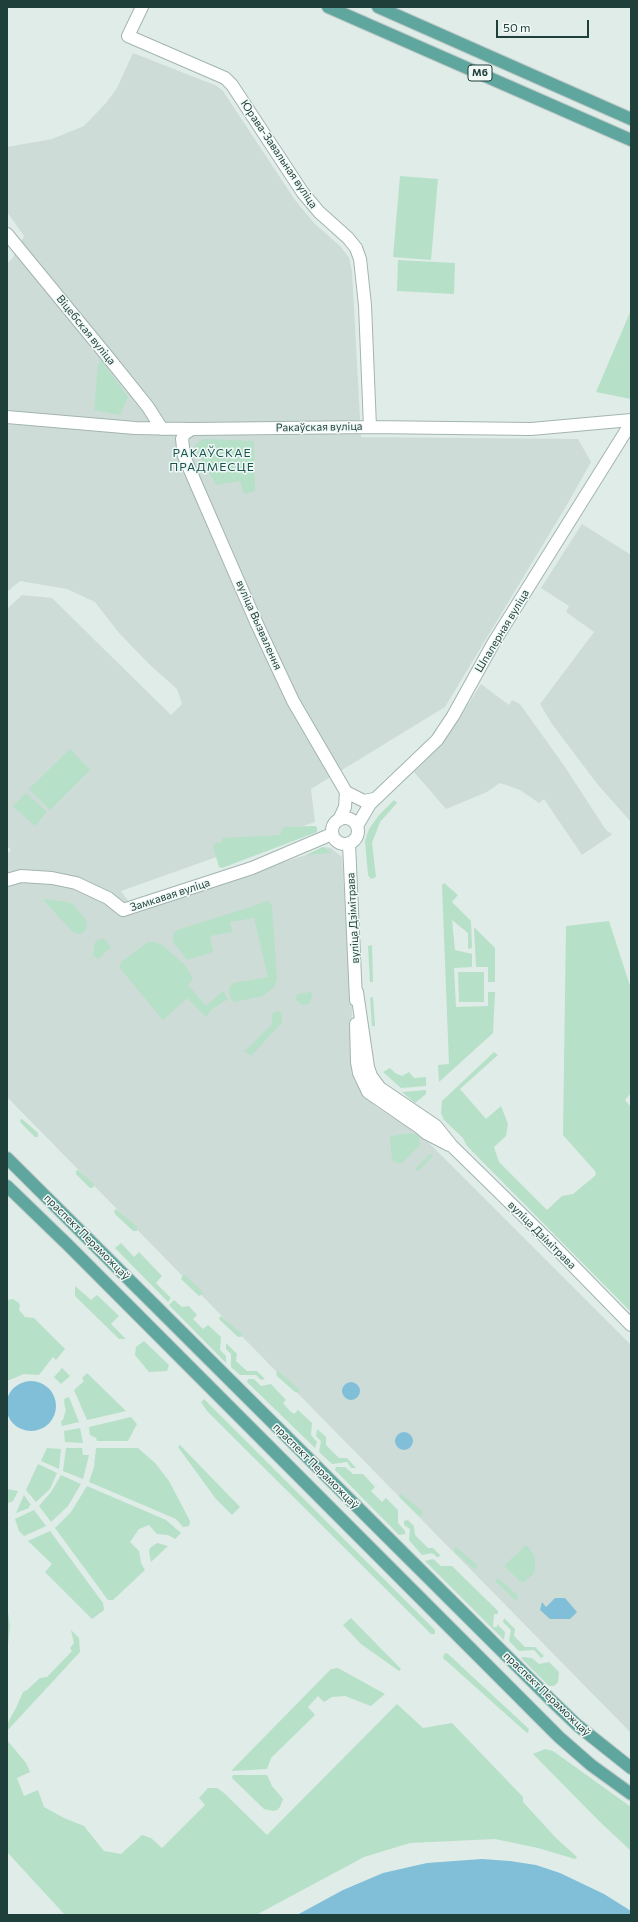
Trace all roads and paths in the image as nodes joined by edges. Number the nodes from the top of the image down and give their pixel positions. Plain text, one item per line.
1 (142, 7) edge
2 (328, 7) edge
3 (378, 7) edge
4 (631, 119) edge
5 (631, 140) edge
6 (7, 234) edge
7 (7, 417) edge
8 (631, 421) edge
9 (370, 427) junction
10 (162, 429) junction
11 (192, 429) junction
12 (346, 792) junction
13 (374, 799) junction
14 (339, 820) junction
15 (357, 826) junction
16 (332, 834) junction
17 (349, 843) junction
18 (7, 880) edge
19 (7, 1158) edge
20 (7, 1186) edge
21 (631, 1325) edge
22 (631, 1768) edge
23 (631, 1794) edge

1 - 9 street, Юрава-Завальная вуліца
2 - 5 main road, М6
3 - 4 main road, М6
6 - 10 street, Віцебская вуліца
7 - 10 street, Ракаўская вуліца
8 - 9 street, Ракаўская вуліца
8 - 13 street, Шпалерная вуліца
9 - 11 street, Ракаўская вуліца
10 - 11 street, Ракаўская вуліца
11 - 12 street, вуліца Вызвалення
12 - 13 street
12 - 14 street
13 - 15 street, Шпалерная вуліца
14 - 15 street
14 - 16 street
15 - 17 street
16 - 17 street
16 - 18 street, Замкавая вуліца
17 - 21 street, вуліца Дзімітрава
19 - 22 main road, праспект Пераможцаў
20 - 23 main road, праспект Пераможцаў

